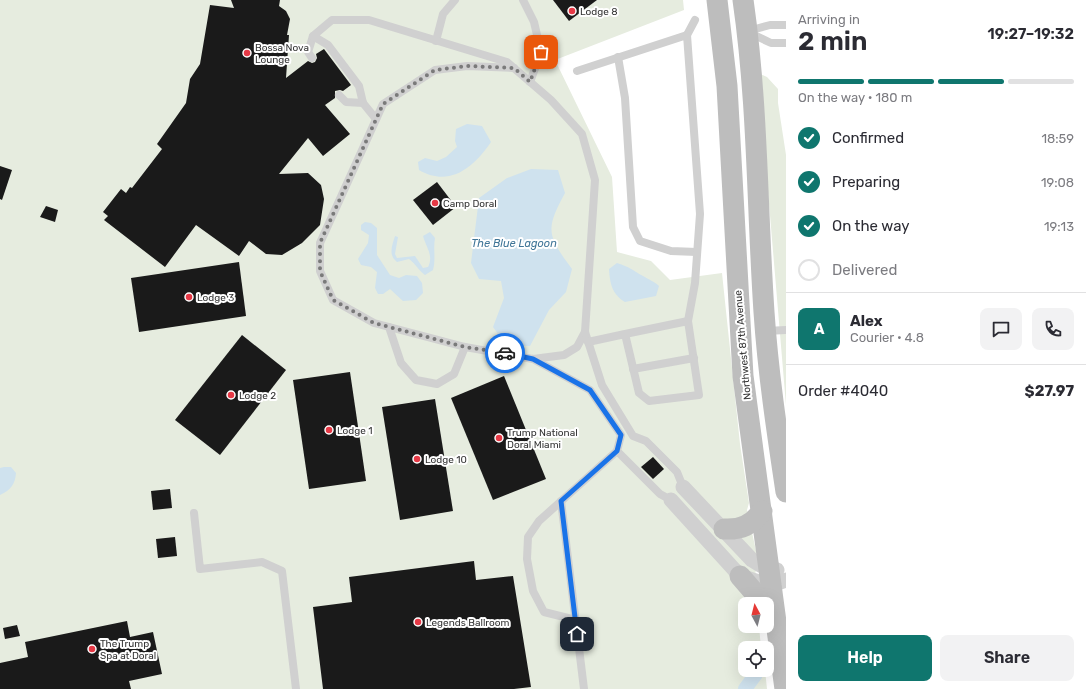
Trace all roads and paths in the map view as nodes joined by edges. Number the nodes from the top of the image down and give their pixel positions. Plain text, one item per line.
1 (455, 0) edge
2 (523, 0) edge
3 (717, 0) edge
4 (744, 0) edge
5 (695, 20) dead end
6 (786, 25) edge
7 (748, 31) junction
8 (722, 32) junction
9 (687, 35) junction
10 (313, 36) junction
11 (436, 41) junction
12 (786, 43) edge
13 (312, 58) dead end
14 (618, 58) junction
15 (514, 68) junction
16 (578, 71) dead end
17 (530, 82) junction
18 (339, 94) dead end
19 (363, 103) junction
20 (376, 119) junction
21 (697, 252) junction
22 (688, 321) junction
23 (390, 327) junction
24 (786, 330) edge
25 (766, 331) junction
26 (585, 332) junction
27 (625, 334) junction
28 (588, 342) junction
29 (465, 347) junction
30 (694, 358) junction
31 (533, 359) junction
32 (633, 369) junction
33 (617, 451) junction
34 (683, 487) joint
35 (786, 492) edge
36 (670, 500) joint
37 (561, 501) junction
38 (762, 511) junction
39 (194, 513) dead end
40 (724, 530) junction
41 (740, 576) junction
42 (778, 576) edge
43 (757, 597) edge
44 (576, 620) junction
45 (774, 627) edge
46 (777, 632) junction
47 (296, 689) edge
48 (584, 689) edge
49 (785, 689) edge

1 - 11 lane
2 - 17 lane
3 - 8 main road, Northwest 87th Avenue
4 - 7 main road
5 - 9 lane
6 - 7 lane
7 - 8 main road
7 - 12 lane
7 - 25 main road
8 - 38 main road, Northwest 87th Avenue
9 - 14 lane
9 - 21 lane
10 - 11 lane
10 - 13 lane
10 - 19 lane
11 - 15 lane
14 - 16 lane
14 - 21 lane
15 - 17 lane
15 - 20 lane
17 - 26 lane
18 - 19 lane
19 - 20 lane
20 - 23 lane
21 - 22 lane
22 - 27 lane
22 - 30 lane
23 - 29 lane
23 - 29 lane
24 - 25 lane
25 - 35 main road
26 - 28 lane
26 - 31 lane
27 - 28 lane
27 - 32 lane
28 - 34 lane
29 - 31 lane
30 - 32 lane
30 - 32 lane
31 - 33 lane
33 - 36 lane
33 - 37 lane
34 - 40 street
36 - 41 street
37 - 44 lane
37 - 44 lane
38 - 40 main road
38 - 42 main road, Northwest 87th Avenue
39 - 47 lane
40 - 42 street
41 - 42 street
41 - 43 main road
42 - 46 main road, Northwest 87th Avenue
44 - 48 lane
45 - 46 main road
46 - 49 main road, Northwest 87th Avenue

